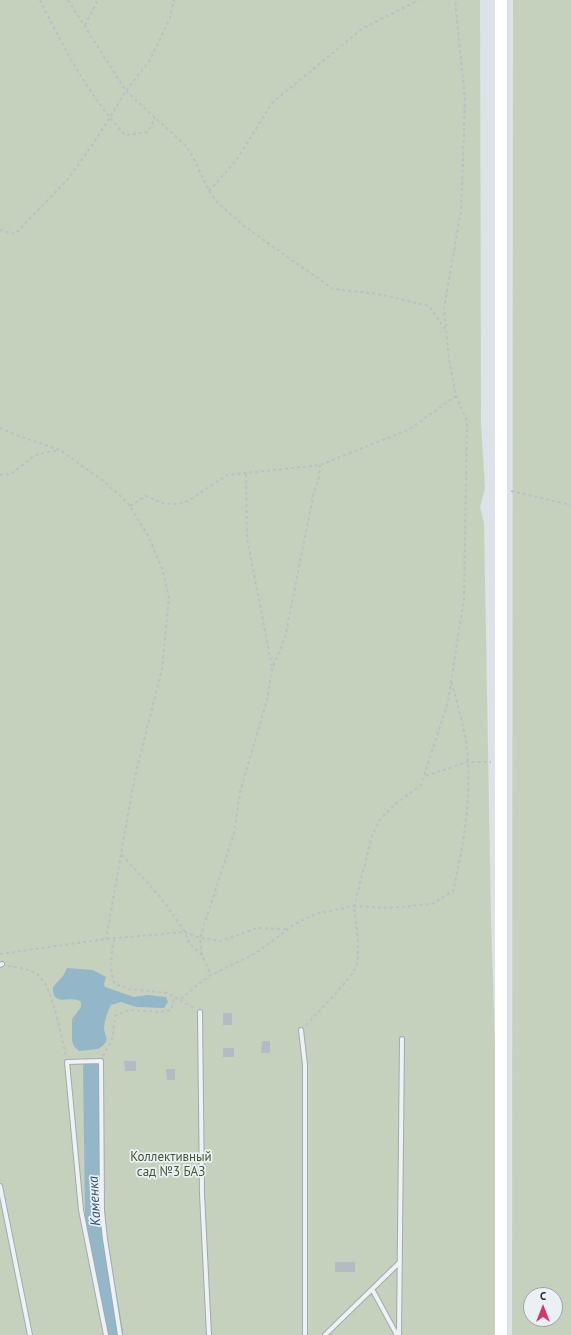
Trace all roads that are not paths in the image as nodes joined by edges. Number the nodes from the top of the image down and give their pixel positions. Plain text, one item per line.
1 (501, 0) edge
2 (200, 1012) road end
3 (301, 1030) road end
4 (402, 1039) dead end
5 (0, 1186) edge
6 (400, 1262) junction
7 (372, 1289) junction
8 (30, 1335) edge
9 (106, 1335) edge
10 (120, 1335) edge
11 (209, 1335) edge
12 (305, 1335) edge
13 (325, 1335) edge
14 (398, 1335) edge
15 (501, 1335) edge

1 - 15 main road
2 - 11 lane
3 - 12 lane
4 - 6 lane
5 - 8 lane
6 - 7 lane
6 - 14 lane
7 - 13 lane
7 - 14 lane
9 - 10 lane

